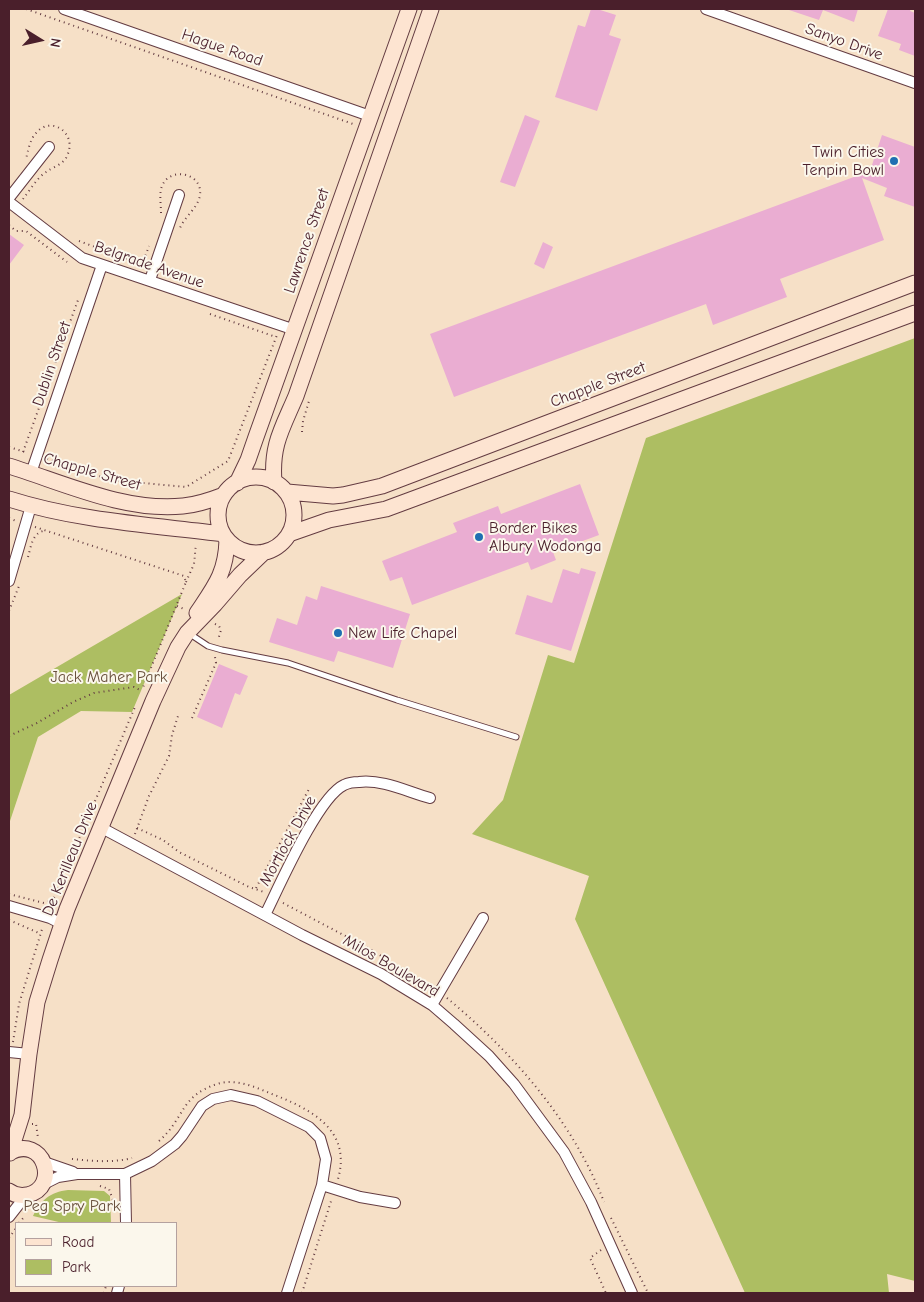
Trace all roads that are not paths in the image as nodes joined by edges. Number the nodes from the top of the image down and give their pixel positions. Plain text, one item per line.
1 (64, 9) edge
2 (409, 9) edge
3 (431, 9) edge
4 (706, 9) edge
5 (915, 83) edge
6 (370, 116) junction
7 (49, 147) dead end
8 (179, 195) dead end
9 (10, 197) edge
10 (102, 265) junction
11 (150, 280) junction
12 (915, 283) edge
13 (915, 313) edge
14 (288, 327) junction
15 (316, 336) junction
16 (9, 466) edge
17 (31, 473) junction
18 (274, 482) junction
19 (237, 483) junction
20 (287, 492) junction
21 (224, 495) junction
22 (9, 499) edge
23 (31, 506) junction
24 (289, 534) junction
25 (225, 536) junction
26 (264, 552) junction
27 (9, 582) edge
28 (189, 631) junction
29 (516, 737) dead end
30 (430, 798) dead end
31 (100, 828) junction
32 (9, 906) edge
33 (265, 915) junction
34 (483, 918) dead end
35 (62, 924) junction
36 (432, 1005) junction
37 (9, 1052) edge
38 (29, 1054) junction
39 (24, 1120) junction
40 (40, 1152) junction
41 (9, 1153) edge
42 (77, 1174) junction
43 (125, 1174) junction
44 (322, 1185) junction
45 (37, 1189) junction
46 (9, 1191) edge
47 (395, 1203) dead end
48 (9, 1217) edge
49 (126, 1222) edge
50 (287, 1293) edge
51 (632, 1293) edge

1 - 6 street, Hague Road
2 - 6 street, Lawrence Street
3 - 15 street
4 - 5 street, Sanyo Drive
6 - 14 street, Lawrence Street
7 - 9 street
8 - 11 street
9 - 10 street, Belgrade Avenue
10 - 11 street, Belgrade Avenue
10 - 17 street, Dublin Street
11 - 14 street, Belgrade Avenue
12 - 20 street, Chapple Street
13 - 24 street
14 - 15 street
14 - 19 street, Lawrence Street
15 - 18 street
16 - 17 street, Chapple Street
17 - 21 street, Chapple Street
18 - 19 street
18 - 20 street
19 - 21 street
20 - 24 street
21 - 25 street
22 - 23 street
23 - 25 street
23 - 27 street
24 - 26 street
25 - 26 street
25 - 28 street, De Kerilleau Drive
26 - 28 street, De Kerilleau Drive
28 - 29 lane
28 - 31 street, De Kerilleau Drive
30 - 33 street, Mortlock Drive
31 - 33 street, Milos Boulevard
31 - 35 street, De Kerilleau Drive
32 - 35 street
33 - 36 street, Milos Boulevard
34 - 36 street
35 - 38 street, De Kerilleau Drive
36 - 51 street, Milos Boulevard
37 - 38 street
38 - 39 street, De Kerilleau Drive
39 - 40 street, De Kerilleau Drive
39 - 41 street, De Kerilleau Drive
40 - 41 street
40 - 42 street
40 - 45 street
42 - 43 street
42 - 45 street
43 - 44 street
43 - 49 street
44 - 47 street
44 - 50 street
45 - 46 street
45 - 48 street

